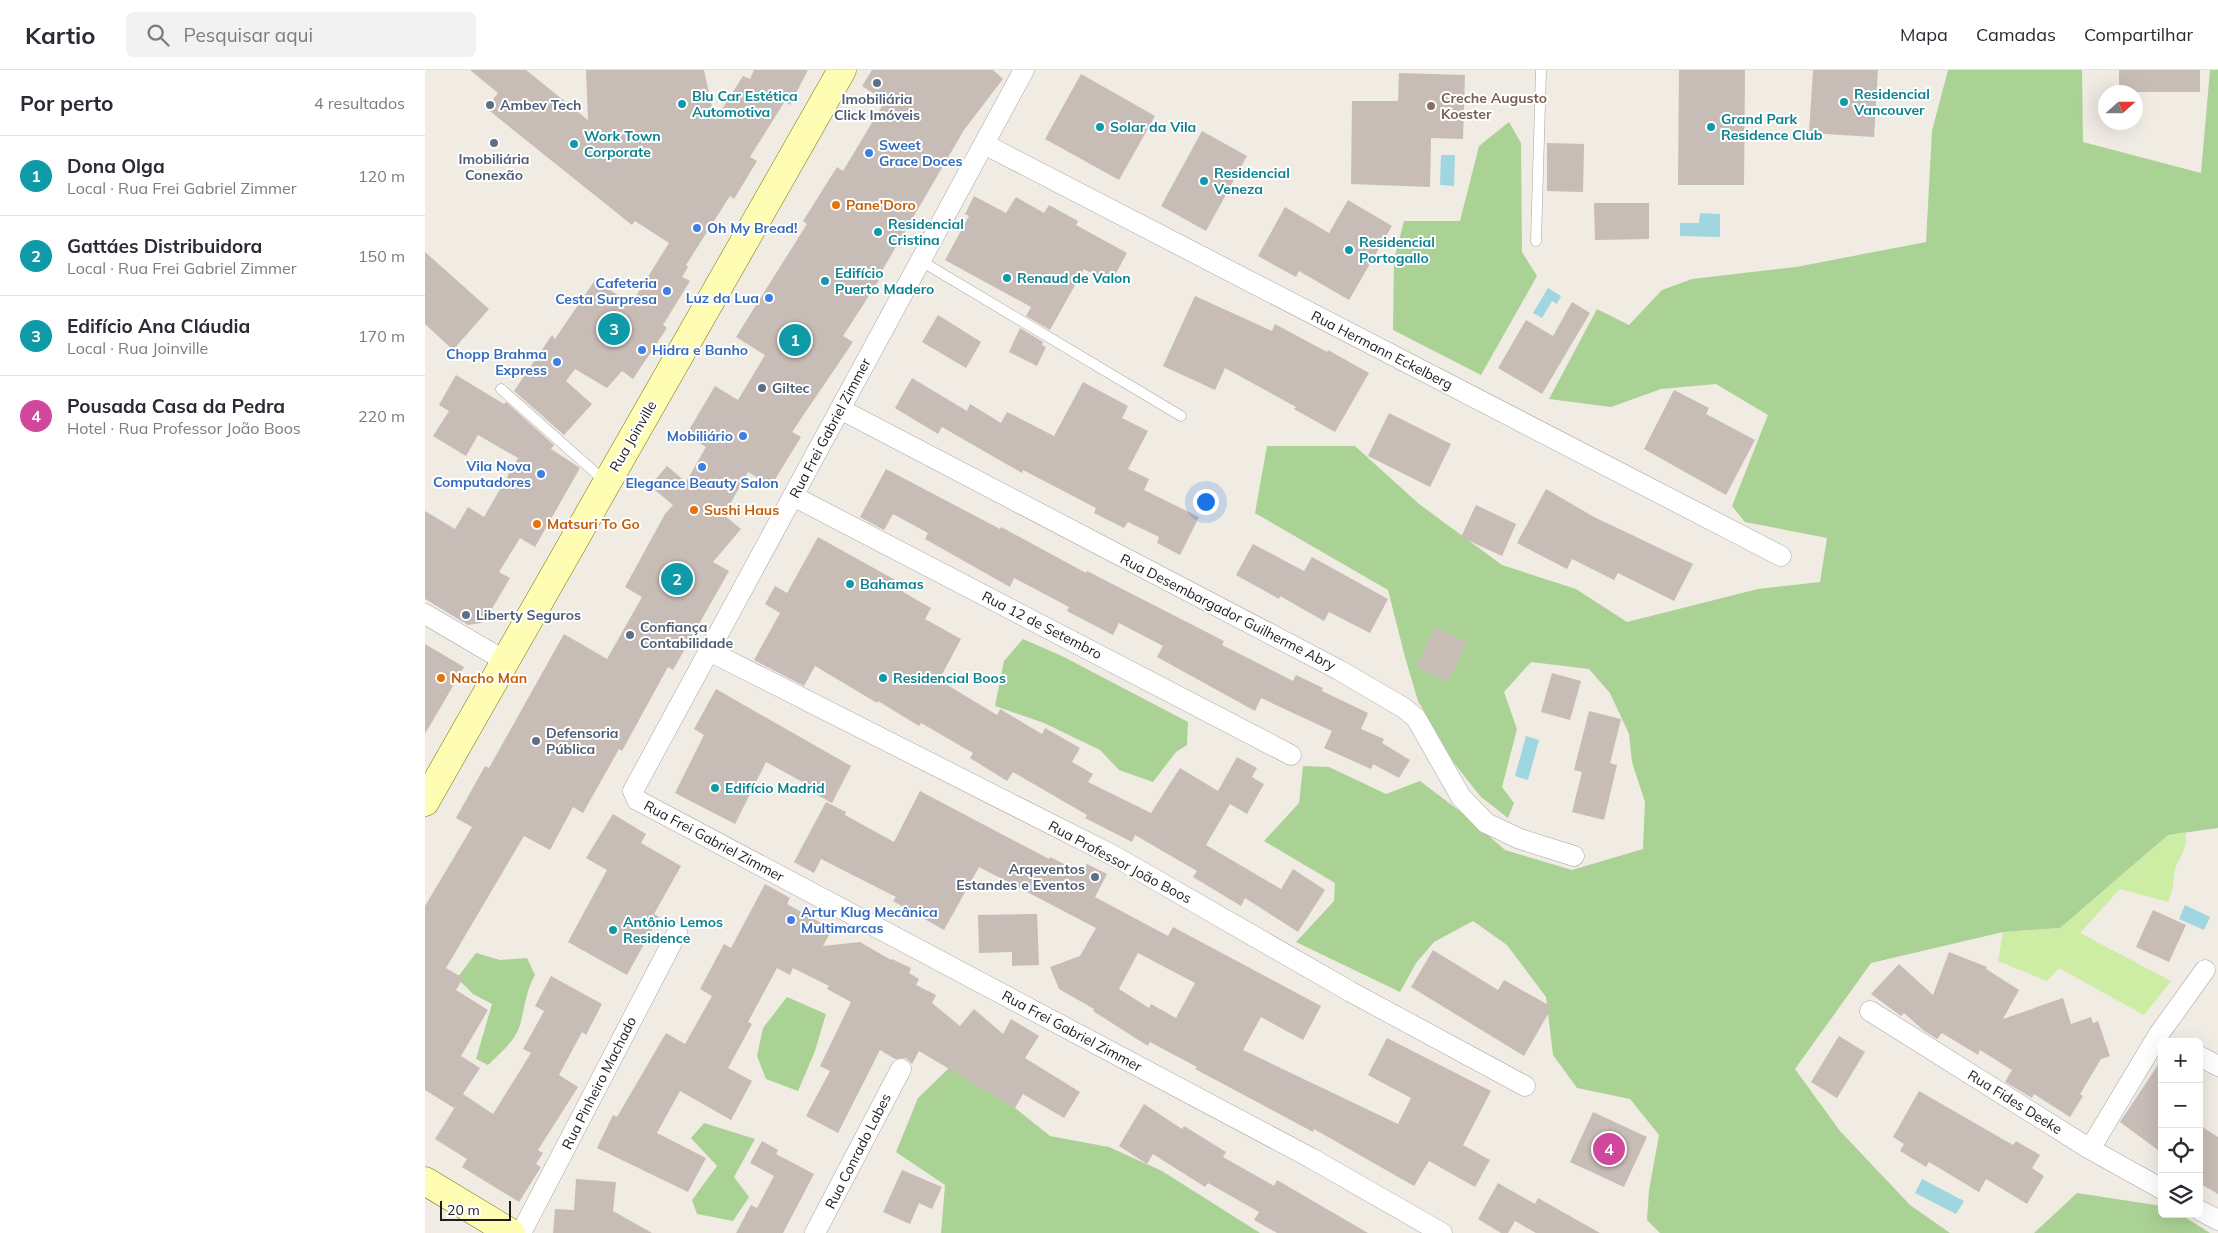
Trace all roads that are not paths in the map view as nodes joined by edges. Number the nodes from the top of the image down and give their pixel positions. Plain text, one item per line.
1 (842, 70) edge
2 (1024, 70) edge
3 (1541, 70) edge
4 (984, 144) junction
5 (1536, 241) dead end
6 (921, 261) junction
7 (501, 389) dead end
8 (840, 409) junction
9 (1181, 416) dead end
10 (607, 482) junction
11 (793, 496) junction
12 (1781, 556) dead end
13 (425, 614) edge
14 (709, 651) junction
15 (505, 661) junction
16 (1291, 755) dead end
17 (425, 802) edge
18 (1574, 856) dead end
19 (677, 933) dead end
20 (2205, 970) dead end
21 (1870, 1011) dead end
22 (2166, 1038) edge
23 (2158, 1050) edge
24 (2203, 1058) edge
25 (2218, 1066) edge
26 (901, 1069) dead end
27 (1525, 1086) dead end
28 (2090, 1148) junction
29 (425, 1181) edge
30 (2158, 1187) edge
31 (2203, 1212) edge
32 (2218, 1220) edge
33 (511, 1233) edge
34 (521, 1233) edge
35 (815, 1233) edge
36 (1442, 1233) edge

1 - 10 main road, Rua Joinville
2 - 4 street, Rua Frei Gabriel Zimmer
3 - 5 lane
4 - 6 street, Rua Frei Gabriel Zimmer
4 - 12 street, Rua Hermann Eckelberg
6 - 8 street, Rua Frei Gabriel Zimmer
6 - 9 lane
7 - 10 lane
8 - 11 street, Rua Frei Gabriel Zimmer
8 - 18 street, Rua Desembargador Guilherme Abry
10 - 15 main road, Rua Joinville
11 - 14 street, Rua Frei Gabriel Zimmer
11 - 16 street, Rua 12 de Setembro
13 - 15 street
14 - 27 street, Rua Professor João Boos
14 - 36 street, Rua Frei Gabriel Zimmer
15 - 17 main road, Rua Joinville
19 - 34 street, Rua Pinheiro Machado
20 - 22 street
21 - 28 street, Rua Fides Deeke
23 - 28 street
24 - 25 street
26 - 35 street, Rua Conrado Labes
28 - 30 street, Rua Fides Deeke
29 - 33 main road
31 - 32 street

